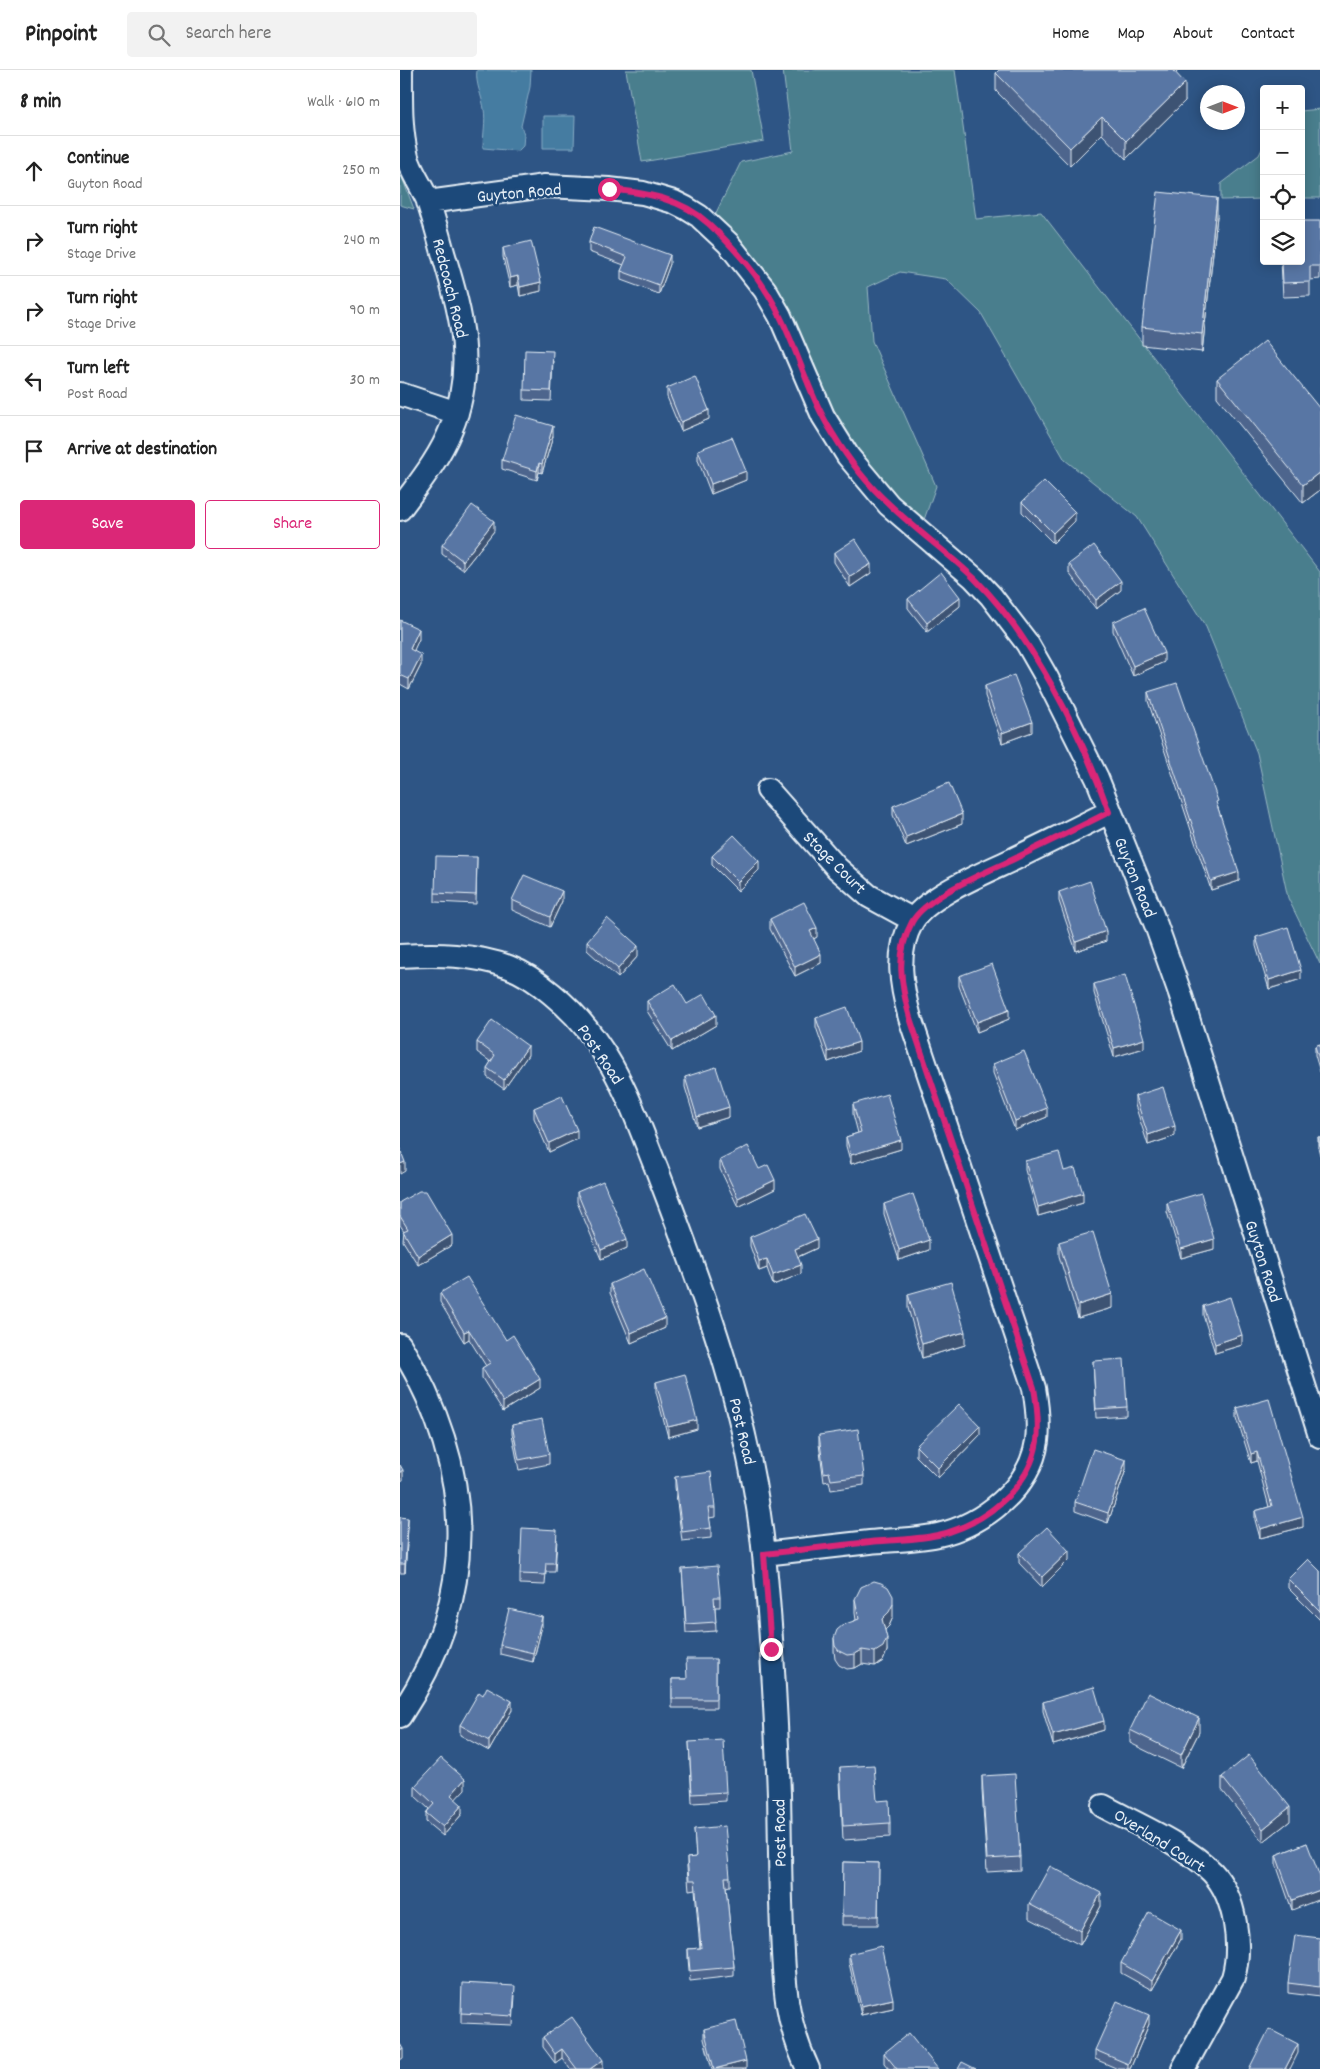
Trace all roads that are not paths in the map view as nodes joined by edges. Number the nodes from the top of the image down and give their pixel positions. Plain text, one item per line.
1 (400, 70) edge
2 (428, 202) junction
3 (400, 394) edge
4 (457, 412) junction
5 (400, 509) edge
6 (768, 790) dead end
7 (1109, 812) junction
8 (913, 920) junction
9 (400, 956) edge
10 (401, 1349) edge
11 (1320, 1436) edge
12 (764, 1554) junction
13 (400, 1716) edge
14 (1104, 1806) dead end
15 (808, 2069) edge
16 (1184, 2069) edge

1 - 2 street
2 - 4 street, Redcoach Road
2 - 7 street, Guyton Road
3 - 4 street
4 - 5 street, Redcoach Road
6 - 8 street, Stage Court
7 - 8 street
7 - 11 street, Guyton Road
8 - 12 street
9 - 12 street, Post Road
10 - 13 street
12 - 15 street, Post Road
14 - 16 street, Overland Court

